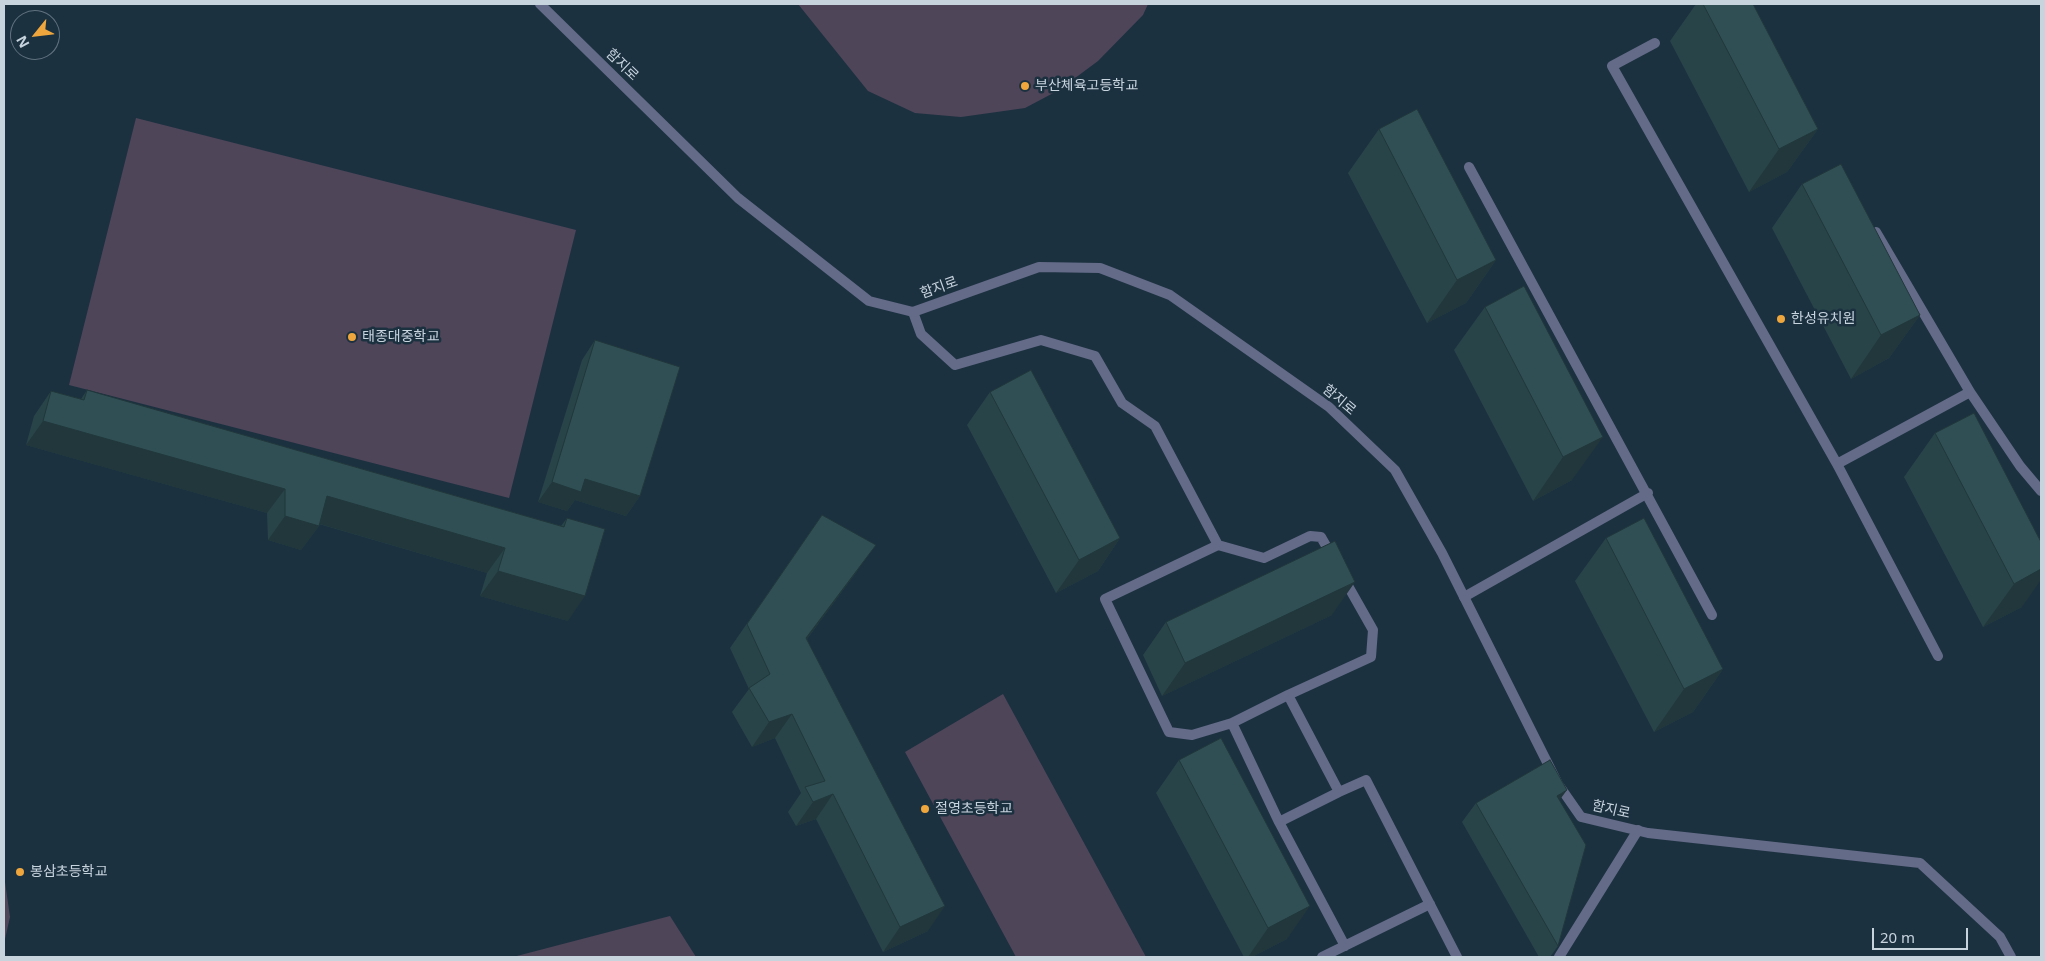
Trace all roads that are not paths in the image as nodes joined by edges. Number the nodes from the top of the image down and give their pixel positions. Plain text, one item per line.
1 (540, 4) edge
2 (1655, 42) dead end
3 (1469, 167) dead end
4 (1872, 225) edge
5 (913, 312) junction
6 (1970, 392) junction
7 (1837, 464) junction
8 (2041, 491) edge
9 (1648, 493) junction
10 (1218, 545) junction
11 (1464, 597) junction
12 (1712, 615) dead end
13 (1938, 656) dead end
14 (1288, 695) junction
15 (1232, 723) junction
16 (1339, 792) junction
17 (1279, 822) junction
18 (1638, 830) junction
19 (1430, 904) junction
20 (1344, 946) junction
21 (1322, 957) edge
22 (1457, 957) edge
23 (1559, 957) edge
24 (2011, 957) edge

1 - 5 street, 함지로
2 - 7 street
3 - 9 street
4 - 6 street
5 - 10 street
5 - 11 street, 함지로
6 - 7 street
6 - 8 street
7 - 13 street
9 - 11 street
9 - 12 street
10 - 14 street
10 - 15 street
11 - 18 street, 함지로
14 - 15 street
14 - 16 street
15 - 17 street
16 - 17 street
16 - 19 street
17 - 20 street
18 - 23 street
18 - 24 street, 함지로
19 - 20 street
19 - 22 street
20 - 21 street

